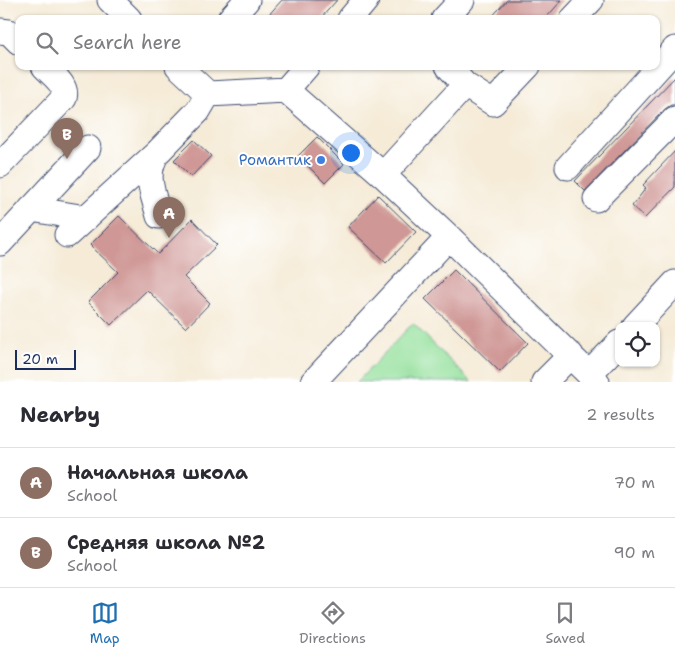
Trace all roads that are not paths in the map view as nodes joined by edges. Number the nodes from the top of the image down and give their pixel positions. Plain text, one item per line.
1 (110, 0) edge
2 (247, 0) edge
3 (366, 0) edge
4 (462, 0) edge
5 (591, 0) edge
6 (125, 15) edge
7 (234, 15) edge
8 (353, 15) edge
9 (448, 15) edge
10 (577, 15) edge
11 (0, 31) edge
12 (15, 38) edge
13 (675, 49) edge
14 (660, 66) edge
15 (48, 70) edge
16 (184, 70) edge
17 (304, 70) edge
18 (452, 70) edge
19 (524, 70) edge
20 (656, 70) edge
21 (466, 85) junction
22 (286, 90) junction
23 (208, 94) junction
24 (675, 119) edge
25 (88, 148) dead end
26 (158, 152) junction
27 (0, 165) edge
28 (568, 167) dead end
29 (383, 175) junction
30 (596, 199) dead end
31 (31, 210) junction
32 (159, 216) dead end
33 (86, 218) junction
34 (67, 235) dead end
35 (448, 237) junction
36 (0, 243) edge
37 (675, 283) edge
38 (639, 322) edge
39 (615, 348) edge
40 (571, 355) junction
41 (593, 378) edge
42 (313, 382) edge
43 (544, 382) edge

1 - 6 street
2 - 7 street
3 - 8 street
4 - 9 street
5 - 10 street
11 - 12 street
13 - 14 street
15 - 27 street
16 - 23 street
17 - 22 street
18 - 21 street
19 - 21 street
20 - 28 street
21 - 29 street
22 - 23 street
22 - 29 street
23 - 26 street
24 - 30 street
25 - 31 street
26 - 32 street
26 - 33 street
29 - 35 street
31 - 33 street
31 - 36 street
33 - 34 street
35 - 40 street
35 - 42 street
37 - 38 street
39 - 41 street
40 - 41 street
40 - 43 street

